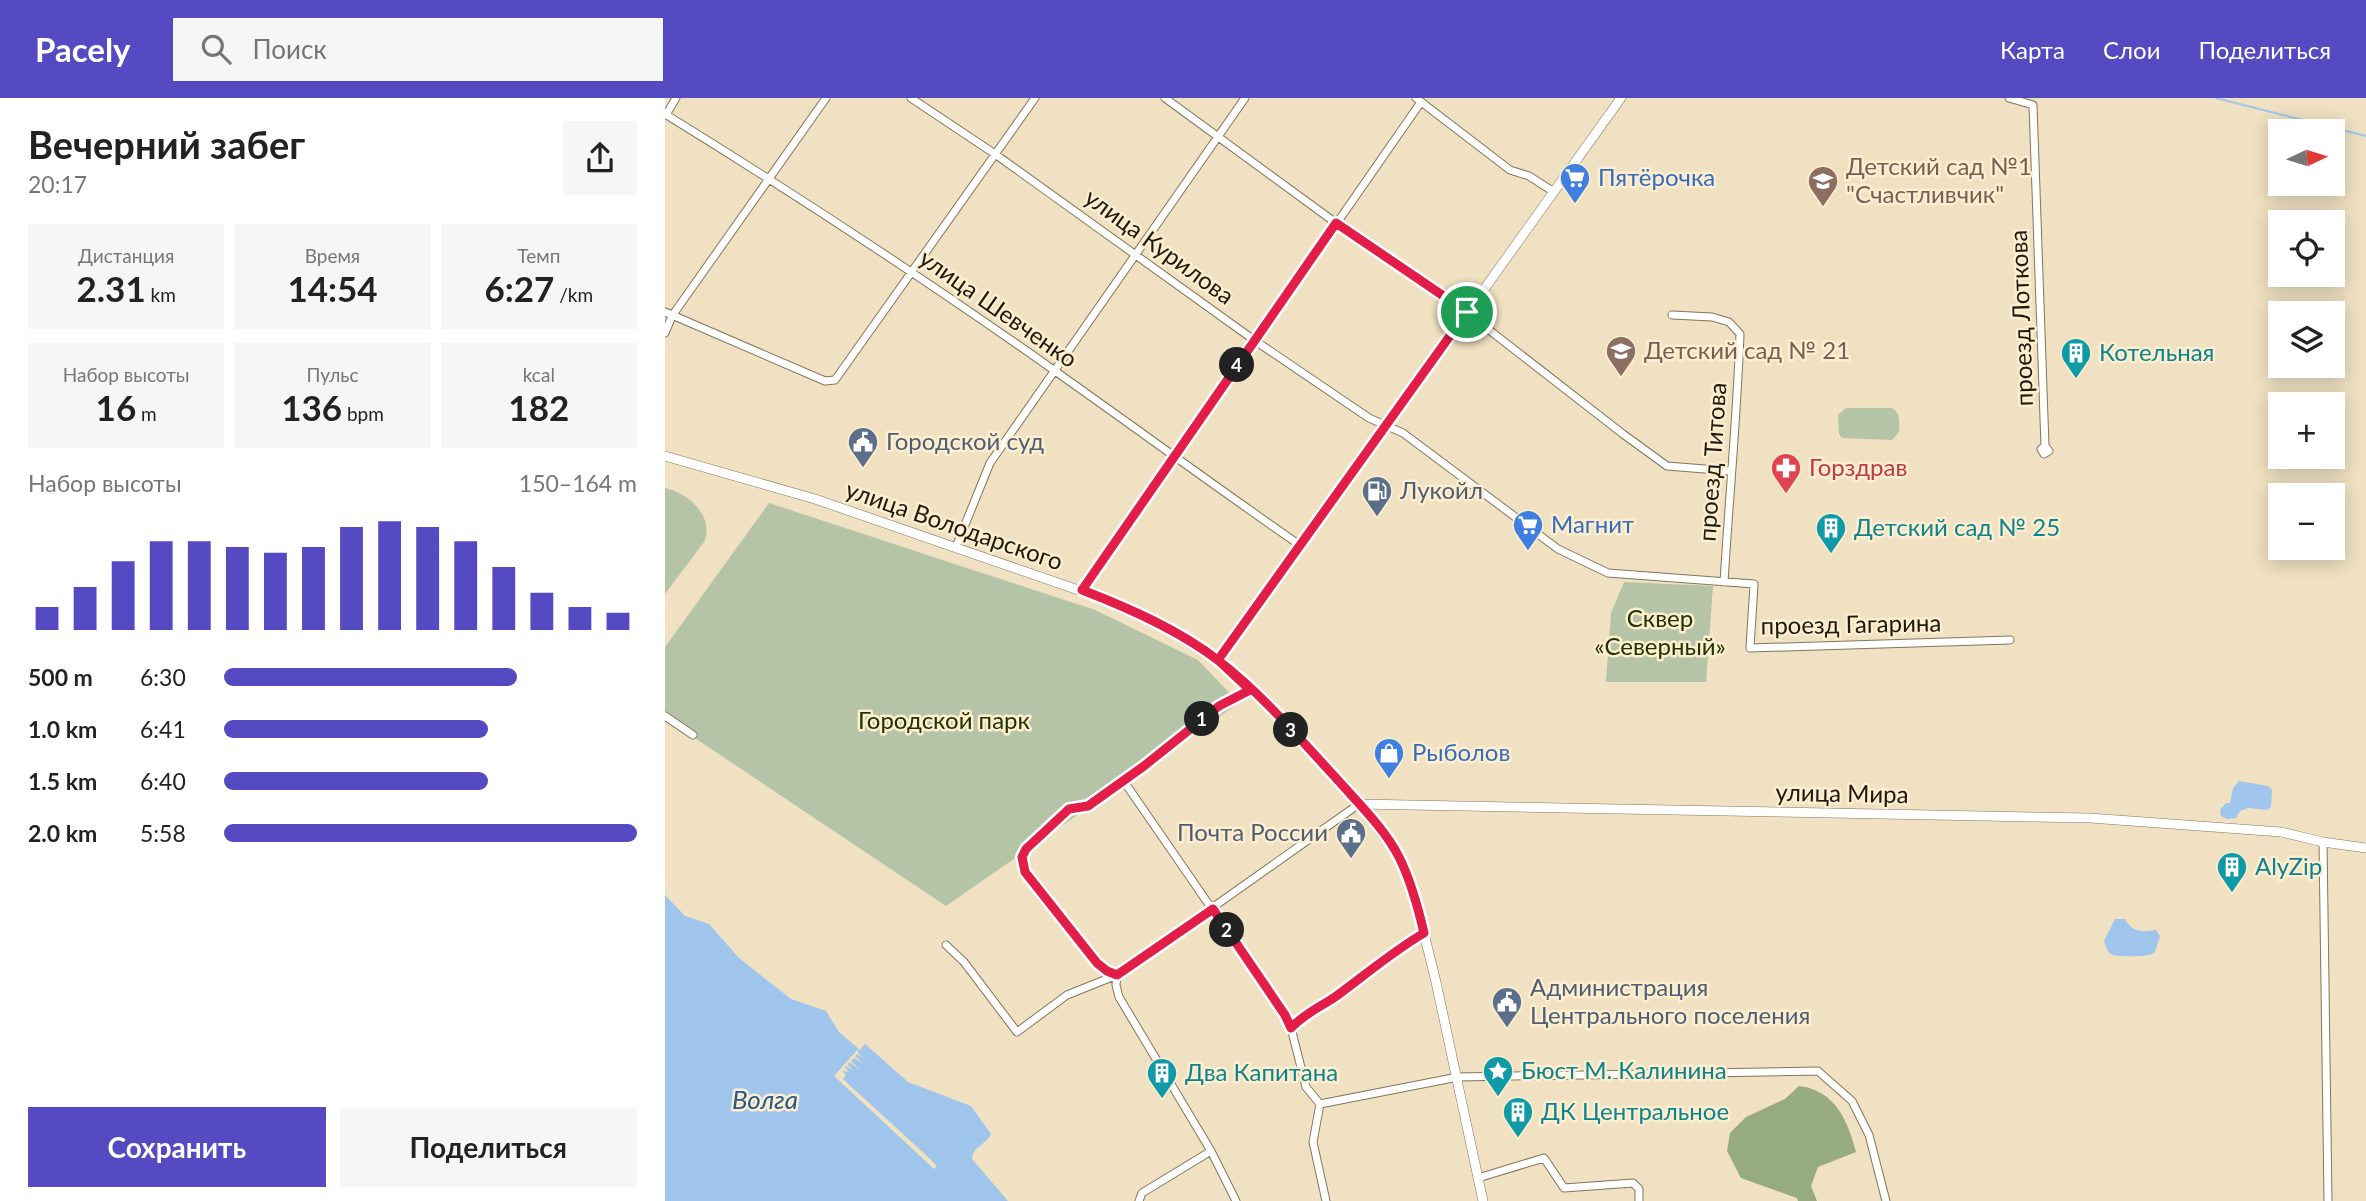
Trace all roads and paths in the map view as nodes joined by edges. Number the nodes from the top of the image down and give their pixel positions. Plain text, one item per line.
1 (676, 98) edge
2 (826, 98) edge
3 (911, 98) edge
4 (1035, 98) edge
5 (1165, 98) edge
6 (1244, 98) edge
7 (1621, 98) edge
8 (2008, 98) edge
9 (1418, 100) edge
10 (665, 114) edge
11 (1218, 135) junction
12 (995, 154) junction
13 (769, 178) junction
14 (1554, 192) junction
15 (1336, 223) junction
16 (1135, 254) junction
17 (912, 273) junction
18 (1467, 312) junction
19 (669, 314) edge
20 (1672, 315) dead end
21 (665, 332) edge
22 (1254, 340) junction
23 (1054, 370) junction
24 (1387, 424) junction
25 (2045, 446) dead end
26 (665, 456) edge
27 (1174, 457) junction
28 (1730, 471) junction
29 (957, 547) junction
30 (1301, 547) junction
31 (1724, 582) junction
32 (1082, 590) junction
33 (2010, 640) dead end
34 (1218, 660) junction
35 (1250, 690) junction
36 (665, 716) edge
37 (693, 735) dead end
38 (1123, 780) junction
39 (1359, 804) junction
40 (2323, 842) junction
41 (2366, 848) edge
42 (1213, 909) junction
43 (1424, 933) junction
44 (946, 945) dead end
45 (1117, 975) junction
46 (1291, 1028) junction
47 (1458, 1077) junction
48 (1319, 1104) junction
49 (1211, 1151) junction
50 (1478, 1178) junction
51 (1481, 1200) edge
52 (1139, 1201) edge
53 (1235, 1201) edge
54 (1326, 1201) edge
55 (1639, 1201) edge
56 (1886, 1201) edge
57 (2328, 1201) edge

1 - 10 street
2 - 13 street
3 - 12 street, улица Курилова
4 - 12 street
5 - 11 street
6 - 11 street
7 - 14 street
8 - 25 street, проезд Лоткова
9 - 14 street
9 - 15 street
10 - 13 street, улица Шевченко
11 - 15 street
11 - 16 street
12 - 16 street, улица Курилова
12 - 17 street
13 - 17 street, улица Шевченко
13 - 19 street
14 - 18 street
15 - 18 street
15 - 22 street
16 - 22 street, улица Курилова
16 - 23 street
17 - 19 street
17 - 23 street, улица Шевченко
18 - 24 street
18 - 28 street
19 - 21 street
20 - 28 street, проезд Титова
22 - 24 street, улица Курилова
22 - 27 street
23 - 27 street, улица Шевченко
23 - 29 street
24 - 30 street
24 - 31 street, проезд Гагарина
26 - 29 street, улица Володарского
27 - 30 street, улица Шевченко
27 - 32 street
28 - 31 street, проезд Титова
29 - 32 street, улица Володарского
30 - 34 street
31 - 33 street, проезд Гагарина
32 - 34 street, улица Володарского
34 - 35 street, улица Володарского
35 - 38 street
35 - 39 street, улица Володарского
36 - 37 street
38 - 42 street
38 - 45 street
39 - 40 street, улица Мира
39 - 42 street
39 - 43 street, улица Володарского
40 - 41 street, улица Мира
40 - 57 street
42 - 45 street
42 - 46 street
43 - 46 street
43 - 47 street, улица Володарского
44 - 45 street
45 - 49 street
46 - 48 street
47 - 48 street
47 - 50 street, улица Володарского
47 - 56 street
48 - 54 street
49 - 52 street
49 - 53 street
50 - 51 street, улица Володарского
50 - 55 street

